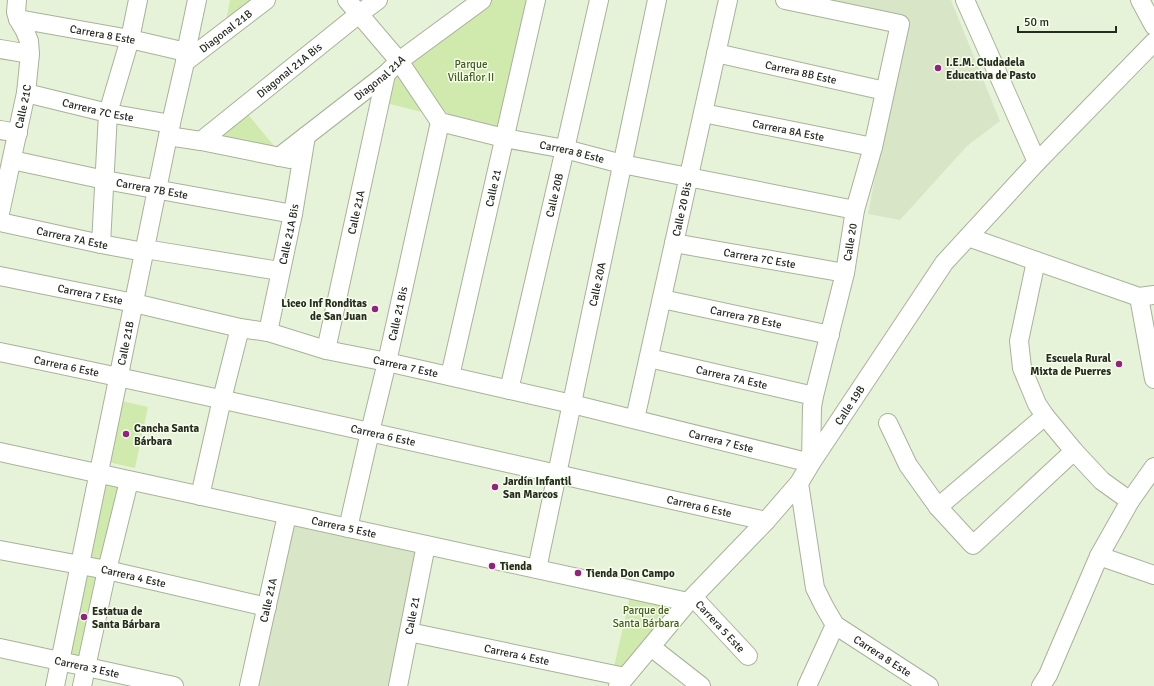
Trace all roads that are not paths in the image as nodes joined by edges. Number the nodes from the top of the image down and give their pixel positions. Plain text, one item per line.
1 (17, 0) edge
2 (138, 0) edge
3 (197, 0) edge
4 (266, 0) edge
5 (347, 0) edge
6 (378, 0) edge
7 (482, 0) edge
8 (536, 0) edge
9 (599, 0) edge
10 (657, 0) edge
11 (728, 0) edge
12 (785, 0) edge
13 (965, 0) edge
14 (1140, 0) edge
15 (359, 14) junction
16 (18, 19) junction
17 (1154, 26) edge
18 (130, 39) junction
19 (1154, 42) edge
20 (0, 49) edge
21 (716, 53) junction
22 (30, 54) junction
23 (185, 57) junction
24 (399, 61) junction
25 (386, 74) junction
26 (885, 91) junction
27 (26, 93) junction
28 (108, 113) junction
29 (703, 113) junction
30 (440, 122) junction
31 (0, 130) edge
32 (170, 130) junction
33 (18, 133) junction
34 (306, 136) junction
35 (504, 138) junction
36 (201, 141) junction
37 (872, 148) junction
38 (566, 149) junction
39 (279, 157) junction
40 (12, 160) junction
41 (302, 161) junction
42 (1037, 162) junction
43 (622, 164) junction
44 (689, 177) junction
45 (105, 180) junction
46 (158, 190) junction
47 (1, 204) edge
48 (855, 210) junction
49 (293, 214) junction
50 (0, 222) edge
51 (968, 237) junction
52 (674, 243) junction
53 (101, 244) junction
54 (145, 251) junction
55 (1036, 261) junction
56 (280, 271) junction
57 (845, 272) junction
58 (0, 276) edge
59 (1146, 296) edge
60 (662, 299) junction
61 (134, 303) junction
62 (240, 328) junction
63 (268, 332) junction
64 (830, 335) junction
65 (326, 350) junction
66 (0, 352) edge
67 (649, 358) junction
68 (387, 362) junction
69 (119, 376) junction
70 (450, 376) junction
71 (1154, 379) edge
72 (509, 390) junction
73 (814, 396) junction
74 (222, 399) junction
75 (572, 404) junction
76 (1045, 416) junction
77 (635, 419) junction
78 (888, 423) dead end
79 (370, 432) junction
80 (1074, 451) junction
81 (0, 452) edge
82 (811, 463) junction
83 (1154, 467) edge
84 (99, 474) junction
85 (557, 474) junction
86 (129, 480) junction
87 (799, 483) junction
88 (200, 496) junction
89 (1130, 501) junction
90 (938, 507) junction
91 (286, 515) junction
92 (766, 521) junction
93 (348, 528) junction
94 (426, 545) junction
95 (0, 550) edge
96 (1099, 556) junction
97 (80, 565) junction
98 (537, 569) junction
99 (107, 570) junction
100 (1154, 575) edge
101 (690, 599) junction
102 (267, 607) junction
103 (836, 625) junction
104 (409, 632) junction
105 (651, 647) junction
106 (0, 648) edge
107 (748, 656) dead end
108 (60, 661) junction
109 (86, 667) junction
110 (622, 681) edge
111 (55, 686) edge
112 (82, 686) edge
113 (174, 686) edge
114 (249, 686) edge
115 (398, 686) edge
116 (701, 686) edge
117 (807, 686) edge
118 (929, 686) edge
119 (1042, 686) edge

1 - 16 street, Calle 21C
2 - 18 street
3 - 23 street, Calle 21B
4 - 23 street, Diagonal 21B
5 - 15 street
6 - 15 street, Diagonal 21A Bis
7 - 24 street, Diagonal 21A
8 - 35 street, Calle 21
9 - 38 street, Calle 20B
10 - 43 street, Calle 20A
11 - 21 street, Calle 20 Bis
12 - 26 street, Calle 20
13 - 42 street
14 - 17 street
15 - 24 street
15 - 36 street, Diagonal 21A Bis
16 - 18 street, Carrera 8 Este
16 - 22 street, Calle 21C
18 - 23 street, Carrera 8 Este
18 - 28 street
19 - 42 street, Calle 19B
20 - 22 street
21 - 26 street, Carrera 8B Este
21 - 29 street, Calle 20 Bis
22 - 27 street, Calle 21C
23 - 32 street, Calle 21B
24 - 25 street, Diagonal 21A
24 - 30 street
25 - 34 street, Diagonal 21A
25 - 65 street, Calle 21A
26 - 37 street, Calle 20
27 - 28 street, Carrera 7C Este
27 - 33 street, Calle 21C
28 - 32 street, Carrera 7C Este
28 - 45 street
29 - 37 street, Carrera 8A Este
29 - 44 street, Calle 20 Bis
30 - 35 street, Carrera 8 Este
30 - 68 street, Calle 21 Bis
31 - 33 street
32 - 36 street, Carrera 7C Este
32 - 46 street, Calle 21B
33 - 40 street, Calle 21C
34 - 39 street, Diagonal 21A
34 - 41 street, Calle 21A Bis
35 - 38 street, Carrera 8 Este
35 - 70 street, Calle 21
36 - 39 street, Carrera 7C Este
37 - 48 street, Calle 20
38 - 43 street, Carrera 8 Este
38 - 72 street, Calle 20B
39 - 41 street, Carrera 7C Este
40 - 45 street, Carrera 7B Este
40 - 47 street, Calle 21C
41 - 49 street, Calle 21A Bis
42 - 51 street, Calle 19B
43 - 44 street, Carrera 8 Este
43 - 75 street, Calle 20A
44 - 48 street, Carrera 8 Este
44 - 52 street, Calle 20 Bis
45 - 46 street, Carrera 7B Este
45 - 53 street
46 - 49 street, Carrera 7B Este
46 - 54 street, Calle 21B
48 - 57 street, Calle 20
49 - 56 street, Calle 21A Bis
50 - 53 street, Carrera 7A Este
51 - 55 street
51 - 82 street, Calle 19B
52 - 57 street, Carrera 7C Este
52 - 60 street, Calle 20 Bis
53 - 54 street, Carrera 7A Este
54 - 56 street, Carrera 7A Este
54 - 61 street, Calle 21B
55 - 59 street
55 - 76 street
56 - 63 street, Calle 21A Bis
57 - 64 street, Calle 20
58 - 61 street, Carrera 7 Este
59 - 71 street
60 - 64 street, Carrera 7B Este
60 - 67 street, Calle 20 Bis
61 - 62 street, Carrera 7 Este
61 - 69 street, Calle 21B
62 - 63 street, Carrera 7 Este
62 - 74 street
63 - 65 street, Carrera 7 Este
64 - 73 street, Calle 20
65 - 68 street, Carrera 7 Este
66 - 69 street, Carrera 6 Este
67 - 73 street, Carrera 7A Este
67 - 77 street, Calle 20 Bis
68 - 70 street, Carrera 7 Este
68 - 79 street, Calle 21 Bis
69 - 74 street, Carrera 6 Este
69 - 84 street, Calle 21B
70 - 72 street, Carrera 7 Este
72 - 75 street, Carrera 7 Este
73 - 82 street, Calle 20
74 - 79 street, Carrera 6 Este
74 - 88 street
75 - 77 street, Carrera 7 Este
75 - 85 street, Calle 20A
76 - 80 street
76 - 90 street
77 - 82 street, Carrera 7 Este
78 - 90 street
79 - 85 street, Carrera 6 Este
79 - 93 street, Calle 21 Bis
80 - 89 street
80 - 90 street
81 - 84 street, Carrera 5 Este
82 - 87 street, Calle 19B
83 - 89 street
84 - 86 street, Carrera 5 Este
84 - 97 street, Calle 21B
85 - 92 street, Carrera 6 Este
85 - 98 street, Calle 20A
86 - 88 street, Carrera 5 Este
86 - 99 street
87 - 92 street
87 - 103 street
88 - 91 street, Carrera 5 Este
89 - 96 street
91 - 93 street, Carrera 5 Este
91 - 102 street, Calle 21A
92 - 101 street
93 - 94 street, Carrera 5 Este
94 - 98 street, Carrera 5 Este
94 - 104 street, Calle 21
95 - 97 street, Carrera 4 Este
96 - 100 street
96 - 119 street
97 - 99 street, Carrera 4 Este
97 - 108 street, Calle 21B
98 - 101 street, Carrera 5 Este
99 - 102 street, Carrera 4 Este
99 - 109 street
101 - 105 street
101 - 107 street, Carrera 5 Este
102 - 114 street, Calle 21A
103 - 117 street
103 - 118 street, Carrera 8 Este
104 - 110 street, Carrera 4 Este
104 - 115 street, Calle 21
105 - 110 street
105 - 116 street
106 - 108 street, Carrera 3 Este
108 - 109 street, Carrera 3 Este
108 - 111 street, Calle 21B
109 - 112 street
109 - 113 street, Carrera 3 Este

